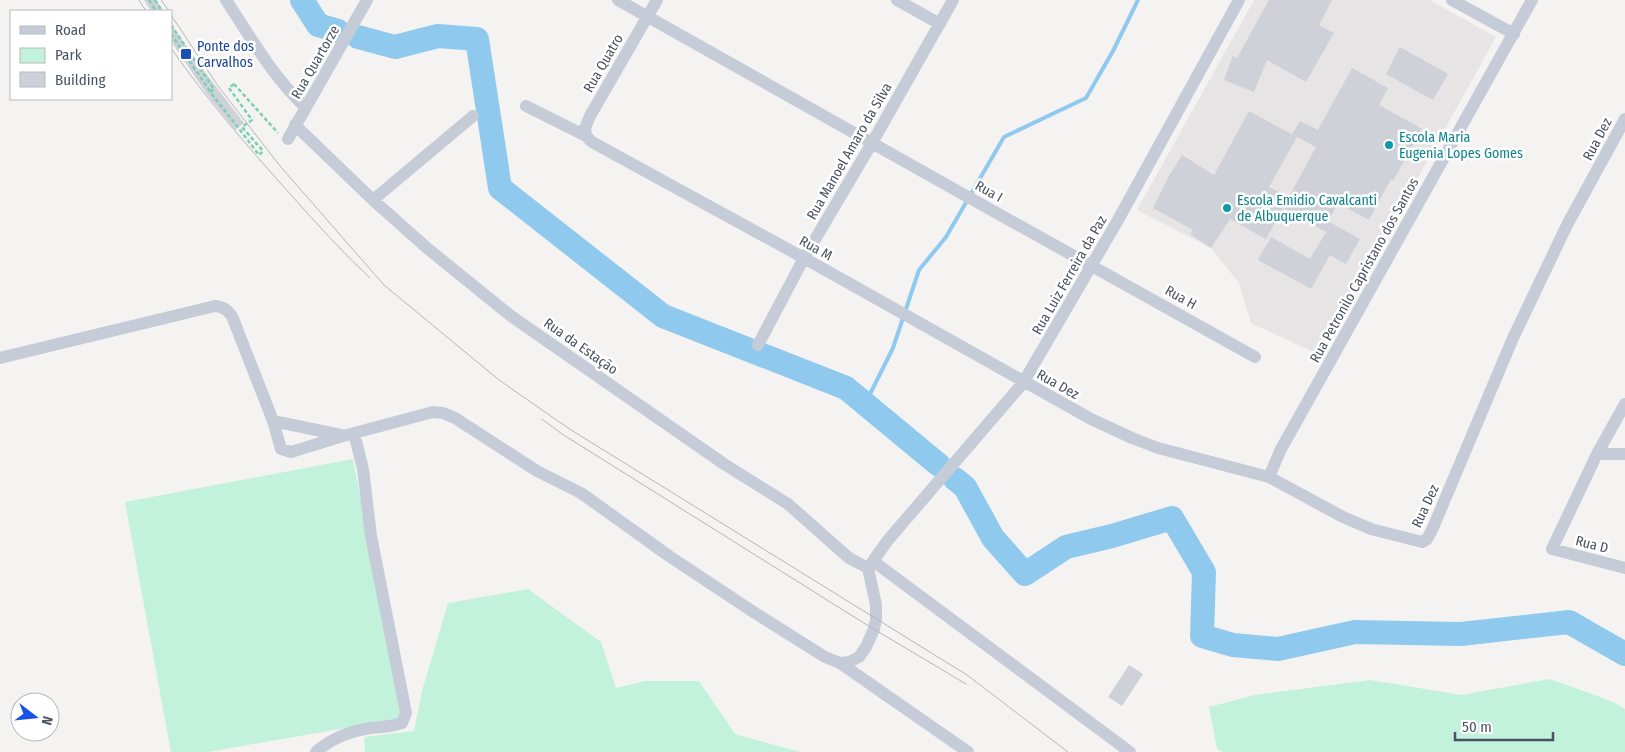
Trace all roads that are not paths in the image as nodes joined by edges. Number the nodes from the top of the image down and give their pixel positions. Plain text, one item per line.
1 (226, 0) edge
2 (367, 0) edge
3 (618, 0) edge
4 (657, 0) edge
5 (897, 0) edge
6 (953, 0) edge
7 (1239, 0) edge
8 (1452, 0) edge
9 (1532, 0) edge
10 (648, 16) junction
11 (940, 24) junction
12 (1514, 34) junction
13 (526, 106) dead end
14 (306, 108) junction
15 (473, 116) dead end
16 (1625, 119) edge
17 (295, 125) junction
18 (288, 139) road end
19 (589, 139) junction
20 (872, 143) junction
21 (372, 200) junction
22 (804, 258) junction
23 (1092, 264) junction
24 (758, 344) dead end
25 (1256, 356) dead end
26 (0, 358) edge
27 (1024, 382) junction
28 (1625, 404) edge
29 (273, 421) junction
30 (348, 434) junction
31 (1597, 454) junction
32 (1625, 454) edge
33 (1269, 476) junction
34 (870, 564) junction
35 (1625, 568) edge
36 (840, 662) junction
37 (316, 752) edge
38 (968, 752) edge
39 (1130, 752) edge

1 - 14 street
2 - 14 street, Rua Quartorze
3 - 10 street, Rua I
4 - 10 street, Rua Quatro
5 - 11 street
6 - 11 street, Rua Manoel Amaro da Silva
7 - 23 street, Rua Luiz Ferreira da Paz
8 - 12 street
9 - 12 street, Rua Petronilo Capristano dos Santos
10 - 19 street, Rua Quatro
10 - 20 street, Rua I
11 - 20 street, Rua Manoel Amaro da Silva
12 - 33 street, Rua Petronilo Capristano dos Santos
13 - 19 street, Rua M
14 - 17 street, Rua Quartorze
15 - 21 street
16 - 33 street, Rua Dez
17 - 18 street, Rua Quartorze
17 - 21 street, Rua da Estação
19 - 22 street, Rua M
20 - 22 street, Rua Manoel Amaro da Silva
20 - 23 street, Rua I
21 - 34 street, Rua da Estação
22 - 24 street, Rua Manoel Amaro da Silva
22 - 27 street, Rua M
23 - 25 street, Rua H
23 - 27 street, Rua Luiz Ferreira da Paz
26 - 29 street
27 - 33 street, Rua Dez
27 - 34 street, Rua Luiz Ferreira da Paz
28 - 31 street
29 - 30 street
29 - 30 street
30 - 36 street
30 - 37 street
31 - 32 street
31 - 35 street, Rua D
34 - 36 street
34 - 39 street, Rua da Estação
36 - 38 street

